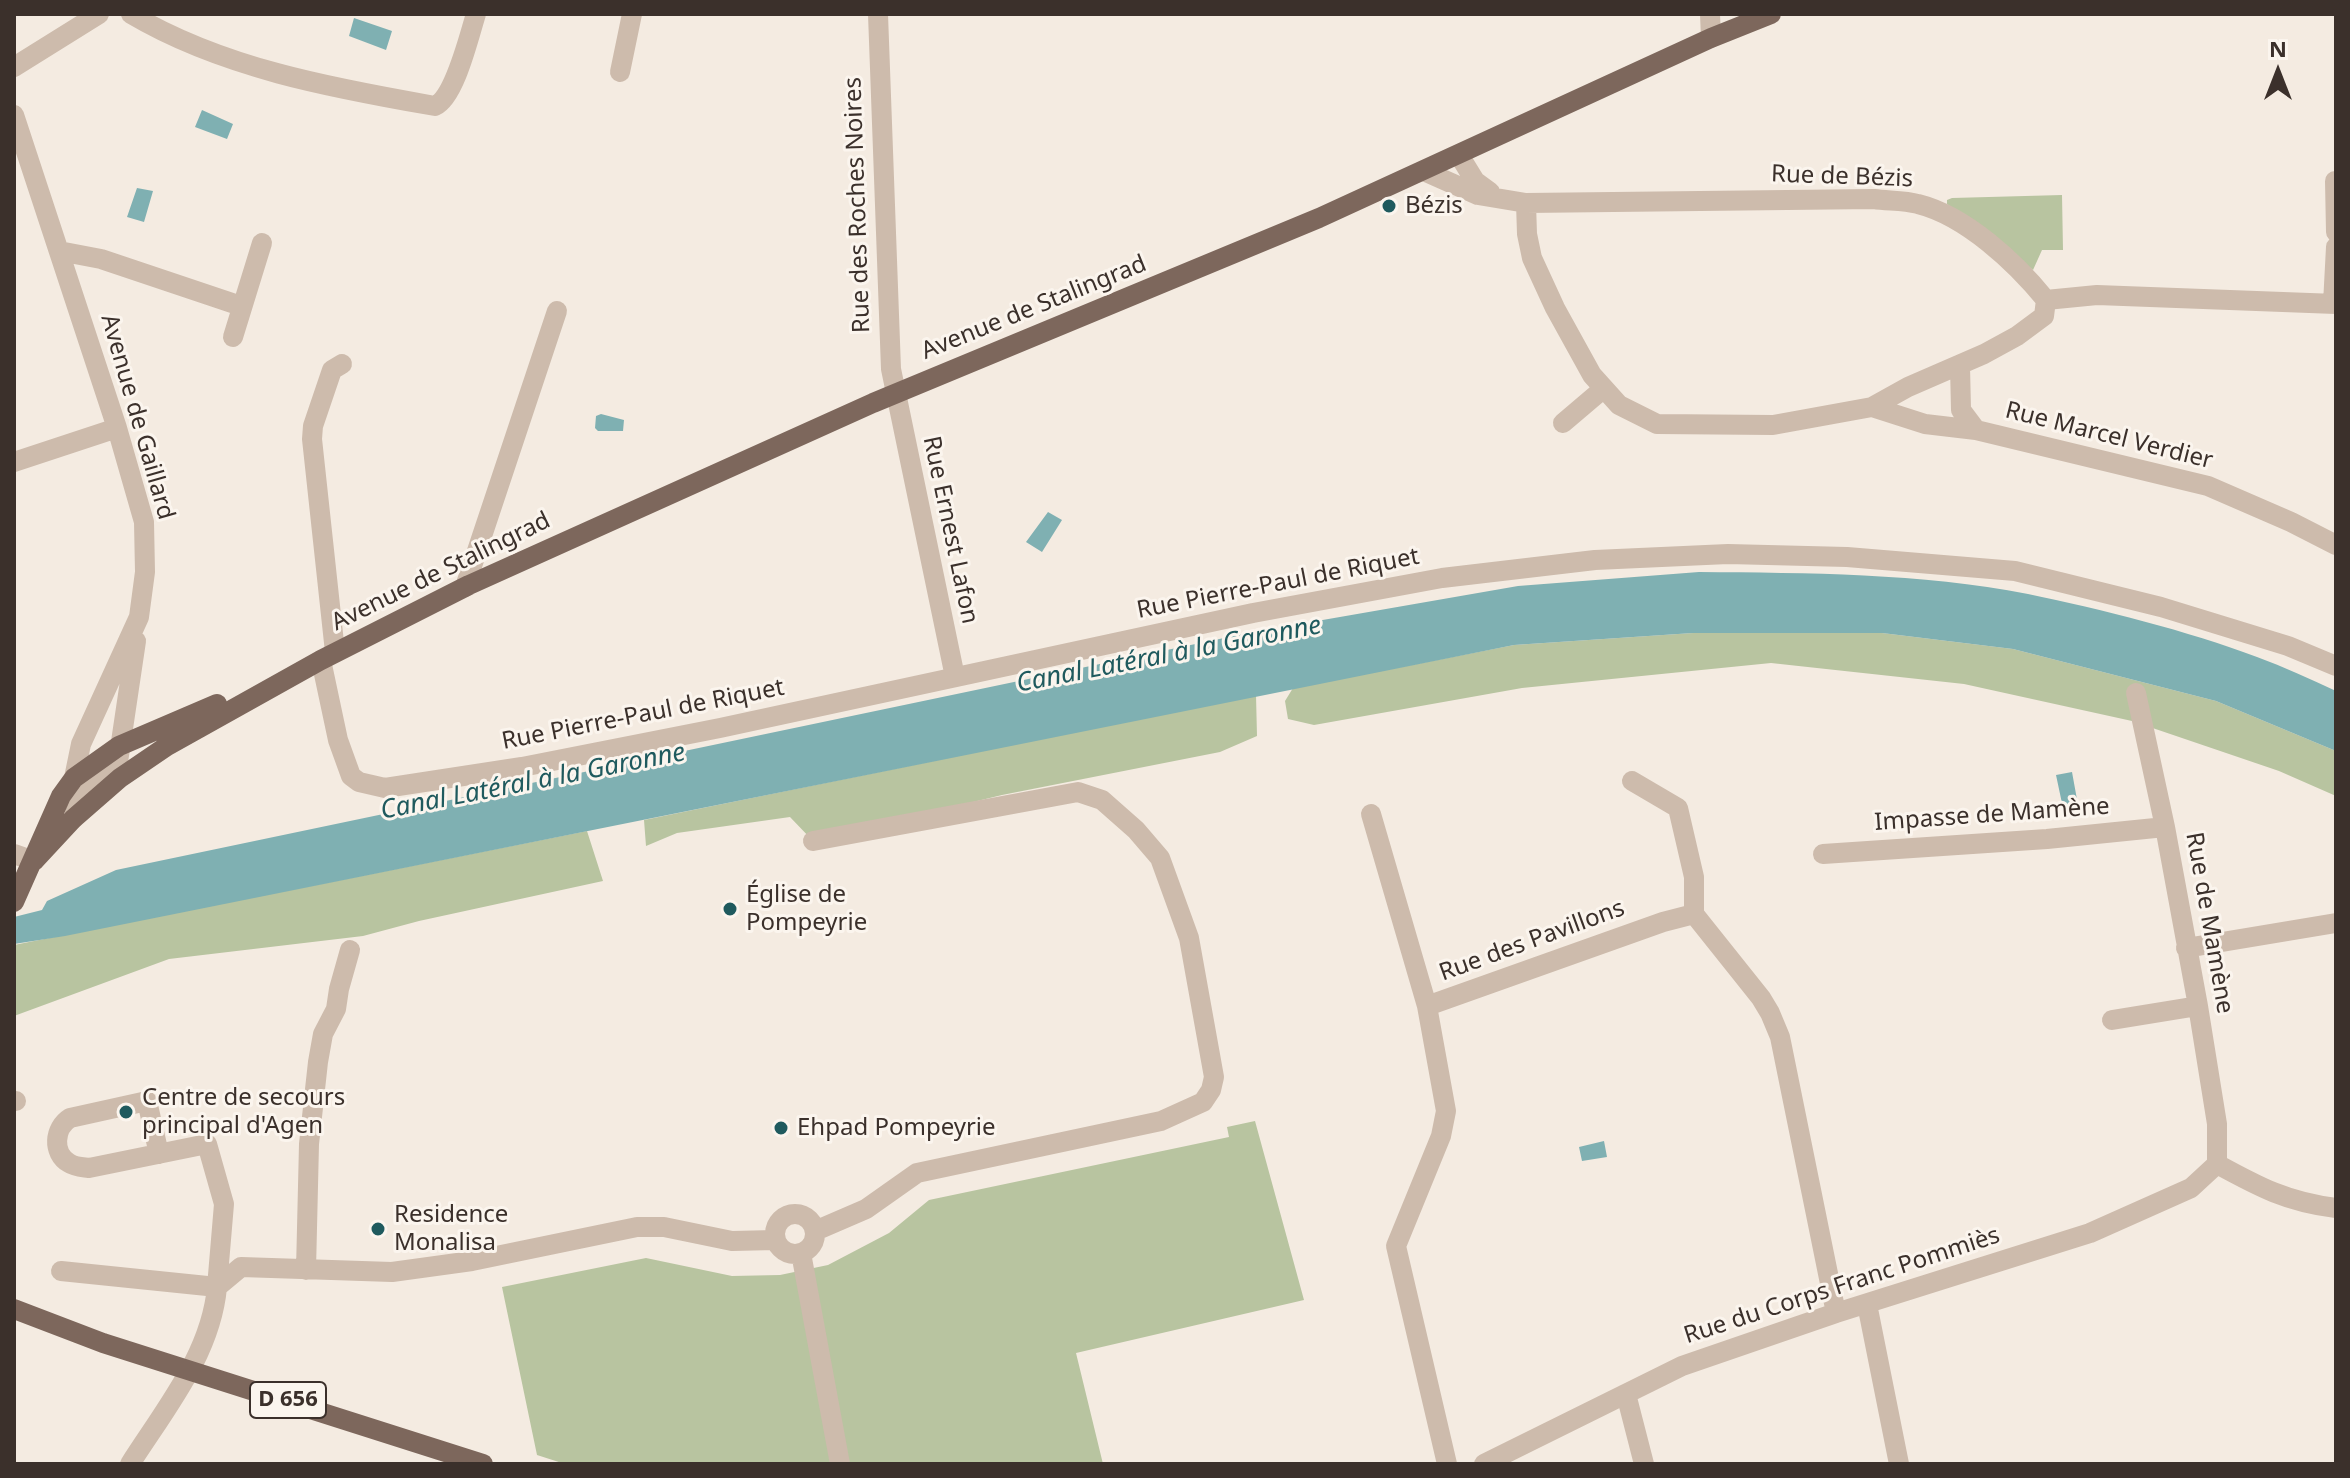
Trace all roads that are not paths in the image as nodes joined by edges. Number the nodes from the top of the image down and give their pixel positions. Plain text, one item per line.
1 (99, 14) edge
2 (131, 14) edge
3 (476, 14) edge
4 (632, 14) edge
5 (878, 14) edge
6 (1710, 14) edge
7 (1771, 14) edge
8 (1711, 38) junction
9 (14, 67) edge
10 (620, 72) dead end
11 (14, 115) edge
12 (1459, 155) junction
13 (1424, 171) junction
14 (2335, 181) edge
15 (1505, 200) junction
16 (1526, 203) junction
17 (2336, 232) edge
18 (262, 243) dead end
19 (2336, 247) edge
20 (59, 251) junction
21 (2046, 300) junction
22 (2334, 304) edge
23 (241, 306) junction
24 (557, 311) dead end
25 (233, 337) dead end
26 (342, 364) dead end
27 (1960, 366) junction
28 (1603, 389) junction
29 (895, 394) junction
30 (1872, 407) junction
31 (1563, 423) dead end
32 (117, 428) junction
33 (1976, 430) junction
34 (14, 462) edge
35 (2336, 545) edge
36 (465, 587) junction
37 (139, 617) junction
38 (328, 656) junction
39 (2336, 666) edge
40 (955, 677) junction
41 (2136, 693) dead end
42 (119, 746) junction
43 (74, 778) junction
44 (1632, 781) dead end
45 (1371, 814) dead end
46 (73, 819) junction
47 (2165, 827) junction
48 (813, 841) dead end
49 (14, 854) edge
50 (1823, 854) dead end
51 (32, 865) junction
52 (14, 902) edge
53 (1694, 914) junction
54 (2336, 923) edge
55 (2186, 948) junction
56 (350, 950) dead end
57 (1427, 1006) junction
58 (2198, 1006) junction
59 (2112, 1020) dead end
60 (159, 1154) junction
61 (2217, 1164) junction
62 (2336, 1208) edge
63 (815, 1231) junction
64 (775, 1240) junction
65 (801, 1253) junction
66 (306, 1270) junction
67 (61, 1271) dead end
68 (217, 1287) junction
69 (1867, 1304) junction
70 (14, 1309) edge
71 (1836, 1313) junction
72 (14, 1325) edge
73 (92, 1340) junction
74 (188, 1371) junction
75 (1626, 1394) junction
76 (130, 1464) edge
77 (483, 1464) edge
78 (840, 1464) edge
79 (1447, 1464) edge
80 (1484, 1464) edge
81 (1644, 1464) edge
82 (1899, 1464) edge

1 - 9 street
2 - 3 street
4 - 10 street
5 - 29 street, Rue des Roches Noires
6 - 8 street
7 - 8 main road, Avenue de Stalingrad
8 - 12 main road, Avenue de Stalingrad
11 - 20 street, Avenue de Gaillard
12 - 13 main road, Avenue de Stalingrad
12 - 15 street
13 - 15 street, Rue de Bézis
13 - 29 main road, Avenue de Stalingrad
14 - 17 street
15 - 16 street, Rue de Bézis
16 - 21 street, Rue de Bézis
16 - 28 street
18 - 23 street
19 - 22 street
20 - 23 street
20 - 32 street, Avenue de Gaillard
21 - 22 street
21 - 27 street
23 - 25 street
24 - 36 street
26 - 38 street
27 - 30 street
27 - 33 street, Rue Marcel Verdier
28 - 30 street
28 - 31 street
29 - 36 main road, Avenue de Stalingrad
29 - 40 street, Rue Ernest Lafon
30 - 33 street
32 - 34 street
32 - 37 street, Avenue de Gaillard
33 - 35 street, Rue Marcel Verdier
36 - 38 main road, Avenue de Stalingrad
37 - 42 street
37 - 43 street, Avenue de Gaillard
38 - 40 street, Rue Pierre-Paul de Riquet
38 - 42 main road, Avenue de Stalingrad
38 - 46 main road, Avenue de Stalingrad
39 - 40 street, Rue Pierre-Paul de Riquet
41 - 47 street, Rue de Mamène
42 - 43 main road, Avenue de Stalingrad
42 - 46 street
43 - 51 main road, Avenue de Stalingrad
44 - 53 street
45 - 57 street
46 - 51 main road, Avenue de Stalingrad
47 - 50 street, Impasse de Mamène
47 - 55 street, Rue de Mamène
48 - 63 street
49 - 51 street
51 - 52 main road, Avenue de Stalingrad
53 - 57 street, Rue des Pavillons
53 - 71 street
54 - 55 street
55 - 58 street, Rue de Mamène
56 - 66 street
57 - 79 street, Rue des Pavillons
58 - 59 street
58 - 61 street, Rue de Mamène
60 - 60 street
60 - 68 street
61 - 62 street
61 - 69 street, Rue du Corps Franc Pommiès
63 - 64 street
63 - 65 street
64 - 65 street
64 - 66 street
65 - 78 street
66 - 68 street
67 - 68 street
68 - 74 street
69 - 71 street, Rue du Corps Franc Pommiès
69 - 82 street
70 - 73 main road, D 656
71 - 75 street, Rue du Corps Franc Pommiès
72 - 73 main road, D 656
73 - 74 main road, D 656
74 - 76 street
74 - 77 main road, D 656
75 - 80 street, Rue du Corps Franc Pommiès
75 - 81 street

